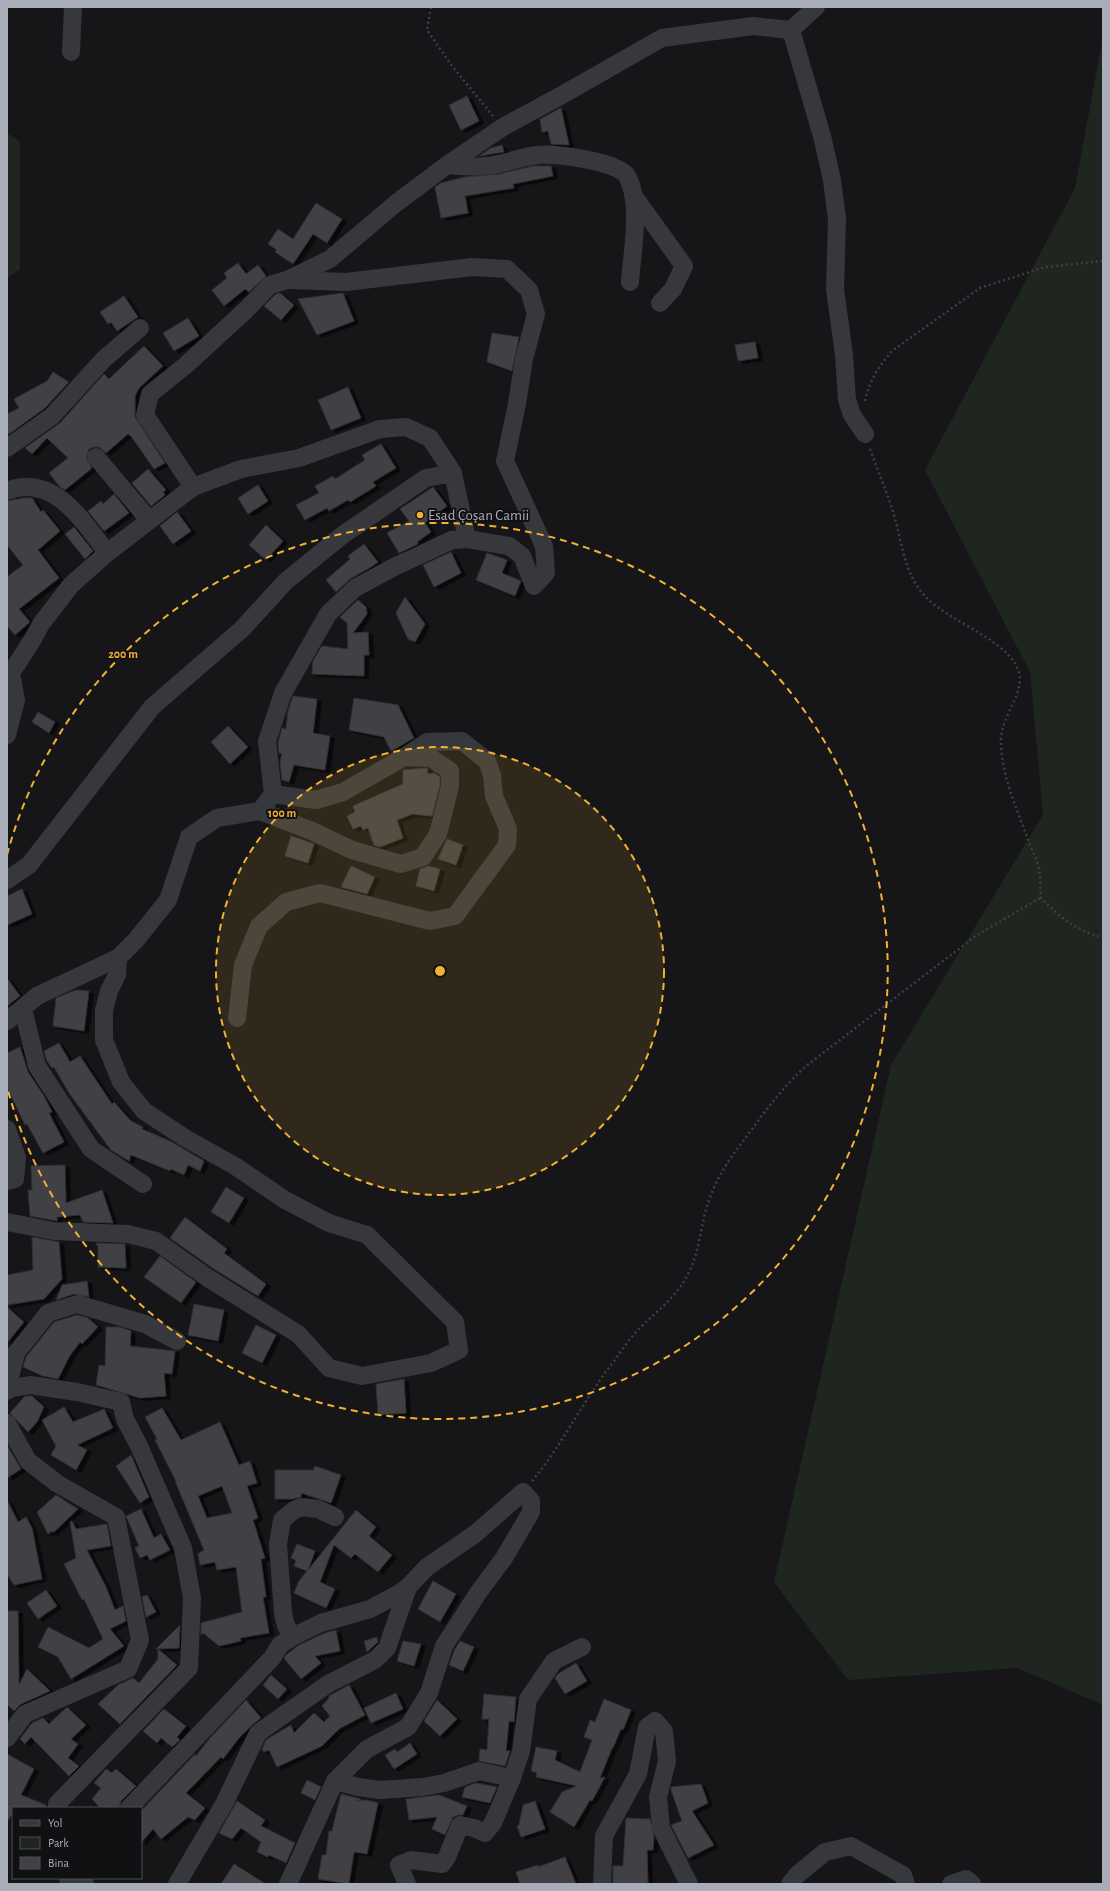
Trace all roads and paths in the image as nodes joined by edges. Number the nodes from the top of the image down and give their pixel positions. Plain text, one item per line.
1 (73, 7) edge
2 (431, 7) edge
3 (816, 7) edge
4 (791, 30) junction
5 (71, 52) dead end
6 (503, 127) junction
7 (447, 166) junction
8 (633, 194) junction
9 (1103, 261) edge
10 (287, 280) junction
11 (630, 282) dead end
12 (660, 303) dead end
13 (140, 328) dead end
14 (865, 407) dead end
15 (865, 434) joint
16 (7, 448) edge
17 (96, 458) dead end
18 (453, 473) junction
19 (193, 487) junction
20 (7, 491) edge
21 (149, 520) junction
22 (467, 540) junction
23 (107, 553) junction
24 (7, 735) edge
25 (404, 757) junction
26 (273, 794) junction
27 (260, 811) junction
28 (7, 880) edge
29 (1041, 898) junction
30 (1103, 938) edge
31 (118, 958) junction
32 (23, 1009) junction
33 (238, 1018) dead end
34 (7, 1021) edge
35 (7, 1129) edge
36 (7, 1181) edge
37 (143, 1184) dead end
38 (7, 1222) edge
39 (177, 1341) dead end
40 (7, 1390) edge
41 (7, 1423) edge
42 (523, 1492) junction
43 (335, 1517) dead end
44 (408, 1587) junction
45 (294, 1636) junction
46 (582, 1647) dead end
47 (7, 1738) edge
48 (512, 1778) junction
49 (335, 1782) junction
50 (56, 1807) edge
51 (130, 1807) edge
52 (177, 1884) edge
53 (288, 1884) edge
54 (406, 1884) edge
55 (602, 1884) edge
56 (689, 1884) edge
57 (790, 1884) edge
58 (906, 1884) edge
59 (951, 1884) edge
60 (972, 1884) edge

1 - 5 street
2 - 6 path
3 - 4 street
4 - 6 street
4 - 15 street
6 - 7 street
7 - 8 street
7 - 10 street
8 - 11 street
8 - 12 street
9 - 14 path
10 - 19 street
10 - 22 street
13 - 16 street
15 - 29 path
17 - 21 street
18 - 19 street
18 - 22 street
18 - 28 street
19 - 21 street
20 - 23 street
21 - 23 street
22 - 26 street
23 - 24 street
25 - 26 street
25 - 27 street
25 - 33 street
26 - 27 street
27 - 31 street
29 - 30 path
29 - 42 path
31 - 32 street
31 - 38 street
32 - 34 street
32 - 37 street
35 - 36 street
39 - 40 street
40 - 50 street
41 - 47 street
42 - 44 street
42 - 49 street
43 - 45 street
44 - 45 street
44 - 52 street
45 - 51 street
46 - 48 street
48 - 49 street
48 - 54 street
49 - 53 street
55 - 56 street
57 - 58 street
59 - 60 street

